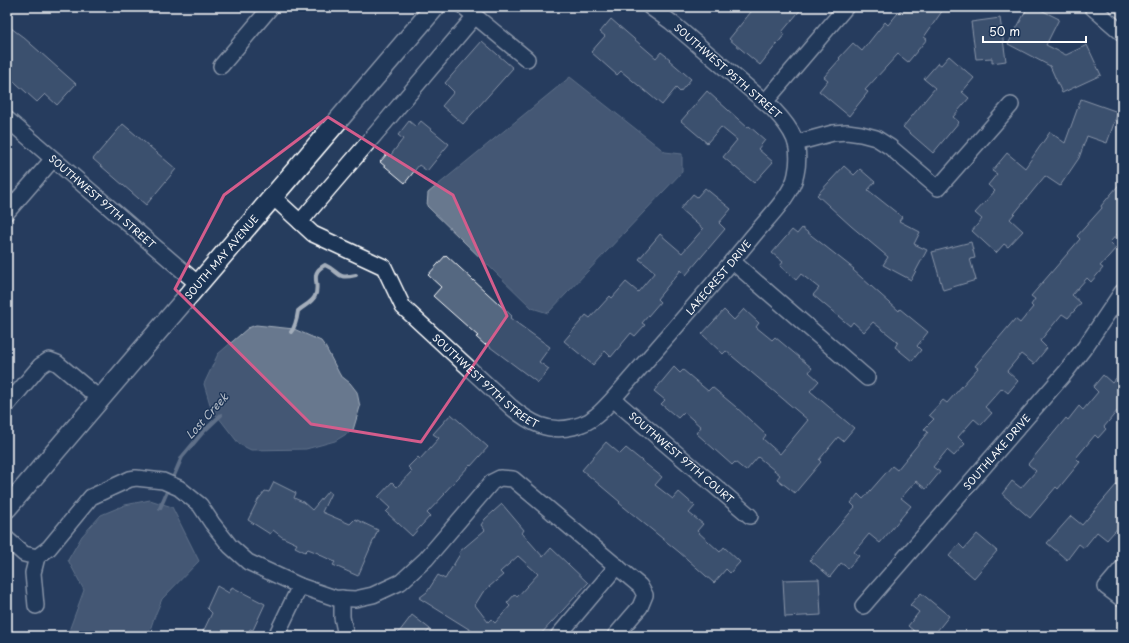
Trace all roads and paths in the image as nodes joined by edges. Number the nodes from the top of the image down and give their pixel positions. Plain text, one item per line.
1 (271, 7) edge
2 (435, 7) edge
3 (650, 7) edge
4 (846, 7) edge
5 (1092, 7) edge
6 (469, 12) edge
7 (1120, 26) edge
8 (527, 59) dead end
9 (221, 66) dead end
10 (765, 102) junction
11 (1011, 104) dead end
12 (7, 119) edge
13 (796, 143) junction
14 (53, 159) junction
15 (273, 197) junction
16 (7, 212) edge
17 (300, 222) junction
18 (732, 261) junction
19 (198, 284) junction
20 (1122, 292) edge
21 (867, 378) dead end
22 (100, 399) junction
23 (613, 399) junction
24 (7, 405) edge
25 (7, 508) edge
26 (750, 516) dead end
27 (7, 539) edge
28 (37, 557) junction
29 (617, 566) junction
30 (1122, 568) edge
31 (300, 586) junction
32 (342, 598) junction
33 (1122, 599) edge
34 (36, 606) dead end
35 (863, 606) dead end
36 (276, 636) edge
37 (346, 636) edge
38 (558, 636) edge
39 (615, 636) edge

1 - 9 street
2 - 15 main road, SOUTH MAY AVENUE
3 - 10 street, SOUTHWEST 95TH STREET
4 - 10 street
5 - 7 street
6 - 8 street
6 - 17 street
10 - 13 street, SOUTHWEST 95TH STREET
11 - 13 street
12 - 14 street, SOUTHWEST 97TH STREET
13 - 18 street, LAKECREST DRIVE
14 - 16 street
14 - 19 street, SOUTHWEST 97TH STREET
15 - 17 street
15 - 19 main road, SOUTH MAY AVENUE
17 - 23 street, SOUTHWEST 97TH STREET
18 - 21 street
18 - 23 street, LAKECREST DRIVE
19 - 22 main road, SOUTH MAY AVENUE
20 - 35 street, SOUTHLAKE DRIVE
22 - 24 street
22 - 25 main road, SOUTH MAY AVENUE
23 - 26 street, SOUTHWEST 97TH COURT
27 - 28 street
28 - 31 street
28 - 34 street
29 - 32 street
29 - 38 street
29 - 39 street
30 - 33 street
31 - 32 street
31 - 36 street
32 - 37 street

